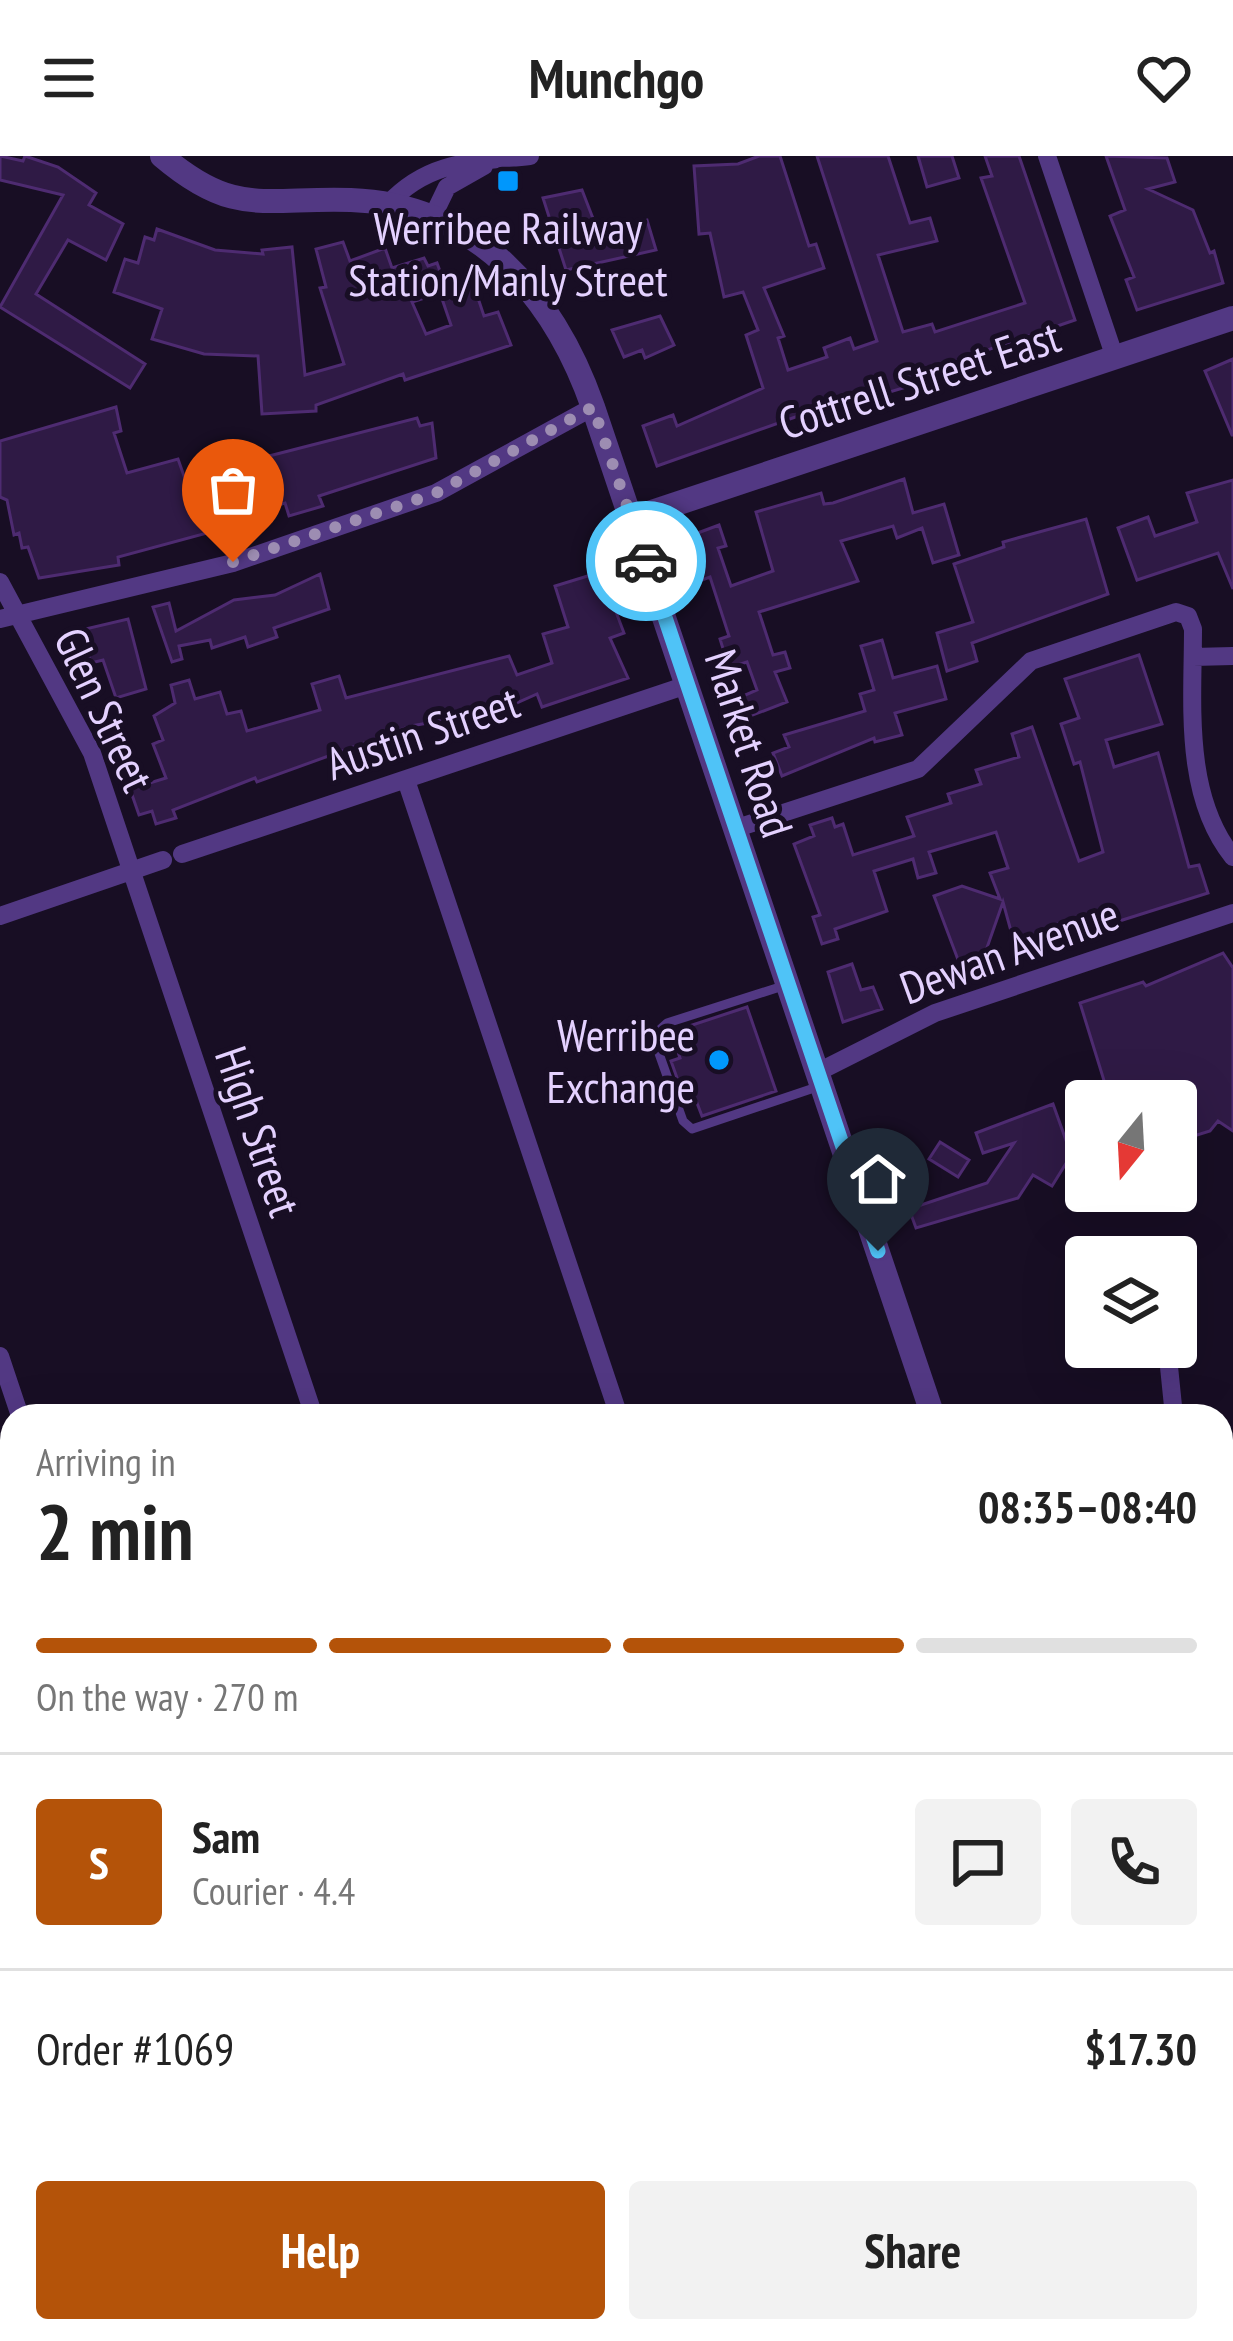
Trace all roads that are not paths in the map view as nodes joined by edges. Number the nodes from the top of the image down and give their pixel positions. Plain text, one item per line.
1 (162, 156) edge
2 (1047, 156) edge
3 (518, 157) edge
4 (442, 161) edge
5 (388, 204) junction
6 (433, 217) junction
7 (1233, 318) edge
8 (1114, 358) junction
9 (593, 407) junction
10 (631, 518) junction
11 (0, 582) edge
12 (8, 616) edge
13 (1233, 656) edge
14 (1193, 657) junction
15 (687, 685) junction
16 (406, 780) junction
17 (734, 829) junction
18 (1233, 857) edge
19 (130, 872) junction
20 (1233, 913) edge
21 (0, 916) edge
22 (788, 985) junction
23 (820, 1079) junction
24 (0, 1356) edge
25 (1169, 1368) edge
26 (16, 1404) edge
27 (310, 1404) edge
28 (616, 1404) edge
29 (929, 1404) edge
30 (1173, 1404) edge

1 - 5 street, Market Road
2 - 8 street
3 - 4 street
3 - 6 street
4 - 5 street
5 - 6 street, Market Road
6 - 9 street, Market Road
7 - 8 street, Cottrell Street East
8 - 10 street, Cottrell Street East
9 - 10 street, Market Road
9 - 12 street
10 - 15 street, Market Road
11 - 12 street, Glen Street
12 - 19 street, Glen Street
13 - 14 street
14 - 17 street
14 - 18 street
15 - 16 street, Austin Street
15 - 17 street, Market Road
16 - 19 street, Austin Street
16 - 28 street
17 - 22 street, Market Road
19 - 21 street, Austin Street
19 - 27 street, High Street
20 - 23 street, Dewan Avenue
22 - 23 street, Market Road
22 - 23 lane
23 - 29 street, Market Road
24 - 26 street
25 - 30 street

